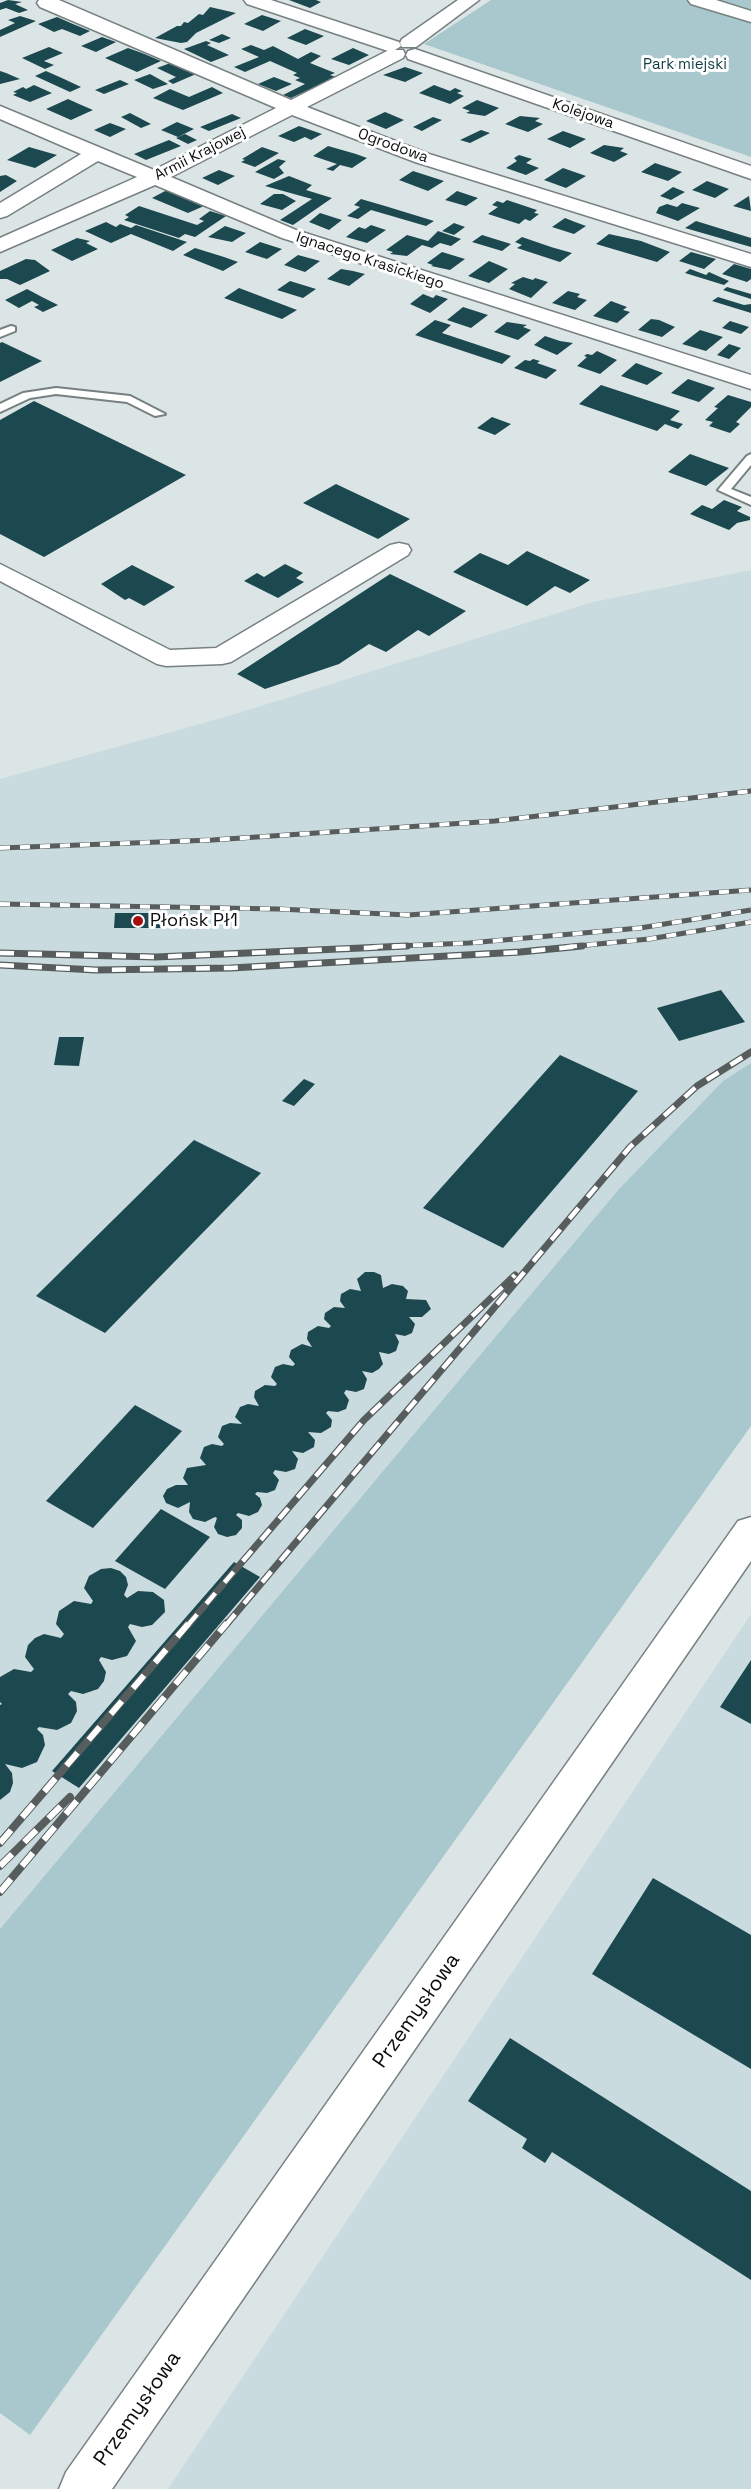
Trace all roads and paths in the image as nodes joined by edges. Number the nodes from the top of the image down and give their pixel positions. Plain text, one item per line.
1 (253, 0) edge
2 (470, 0) edge
3 (697, 0) edge
4 (45, 1) edge
5 (751, 17) edge
6 (403, 49) junction
7 (291, 107) junction
8 (0, 111) edge
9 (98, 152) junction
10 (751, 173) edge
11 (155, 177) junction
12 (0, 212) edge
13 (0, 246) edge
14 (751, 261) edge
15 (11, 328) dead end
16 (0, 334) edge
17 (751, 382) edge
18 (0, 409) edge
19 (159, 414) dead end
20 (751, 458) edge
21 (751, 501) edge
22 (399, 549) dead end
23 (0, 571) edge
24 (751, 1532) edge
25 (82, 2489) edge

1 - 6 street, Kolejowa
2 - 6 street, Armii Krajowej
3 - 5 street
4 - 7 street, Ogrodowa
6 - 7 street, Armii Krajowej
6 - 10 street, Kolejowa
7 - 11 street, Armii Krajowej
7 - 14 street, Ogrodowa
8 - 9 street, Ignacego Krasickiego
9 - 11 street, Ignacego Krasickiego
9 - 12 street
11 - 13 street, Armii Krajowej
11 - 17 street, Ignacego Krasickiego
15 - 16 lane
18 - 19 lane
20 - 21 lane
22 - 23 street
24 - 25 street, Przemysłowa

